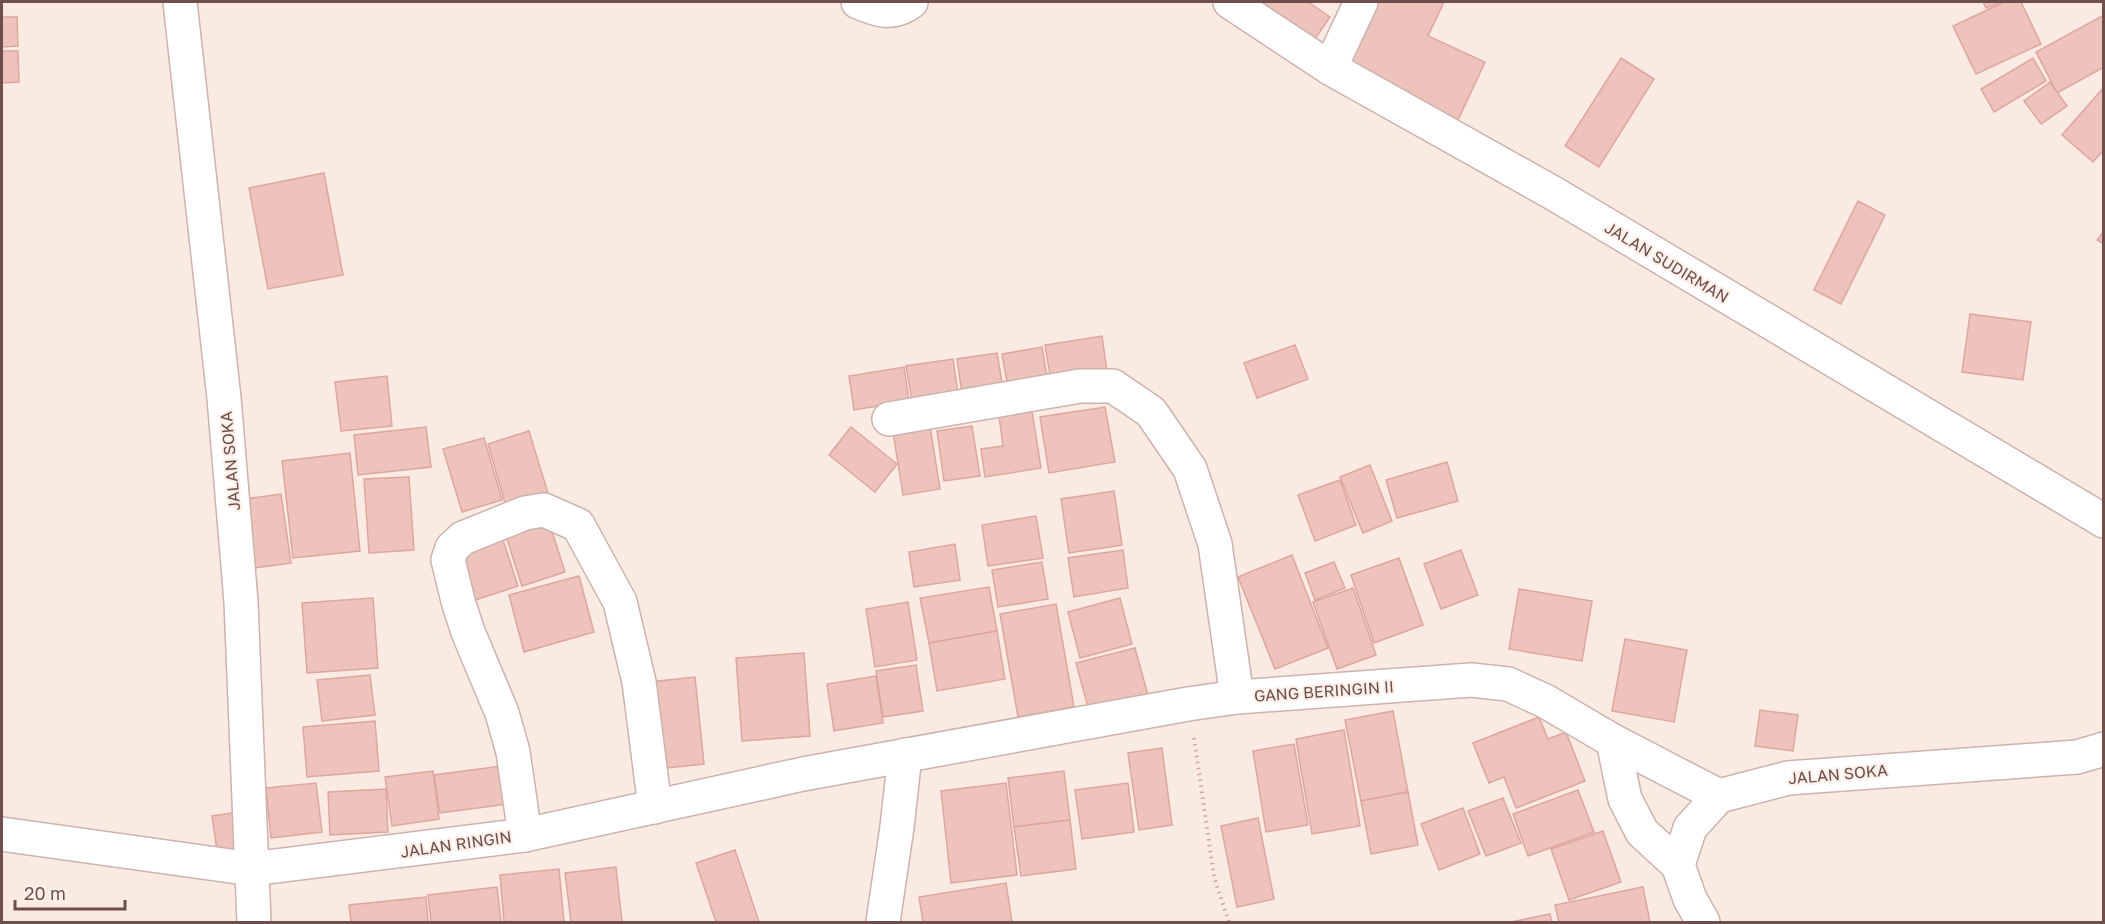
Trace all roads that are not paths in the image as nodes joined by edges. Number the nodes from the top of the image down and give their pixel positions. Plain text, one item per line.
1 (180, 2) edge
2 (858, 2) edge
3 (911, 2) edge
4 (1230, 2) edge
5 (1361, 2) edge
6 (1330, 68) junction
7 (888, 419) dead end
8 (2103, 521) edge
9 (1237, 697) junction
10 (1612, 741) junction
11 (2103, 749) edge
12 (905, 755) junction
13 (1719, 796) junction
14 (655, 807) junction
15 (2, 834) edge
16 (525, 835) junction
17 (1678, 865) junction
18 (252, 869) junction
19 (254, 922) edge
20 (883, 922) edge
21 (1703, 922) edge

1 - 18 street, JALAN SOKA
2 - 3 street
4 - 6 street, JALAN SUDIRMAN
5 - 6 street
6 - 8 street, JALAN SUDIRMAN
7 - 9 street
9 - 10 street, GANG BERINGIN II
9 - 12 street, GANG BERINGIN II
10 - 13 street, GANG BERINGIN II
10 - 17 street
11 - 13 street, JALAN SOKA
12 - 14 street, JALAN RINGIN
12 - 20 street
13 - 17 street
14 - 16 street, JALAN RINGIN
14 - 16 street
15 - 18 street, JALAN RINGIN
16 - 18 street, JALAN RINGIN
17 - 21 street
18 - 19 street, JALAN SOKA

